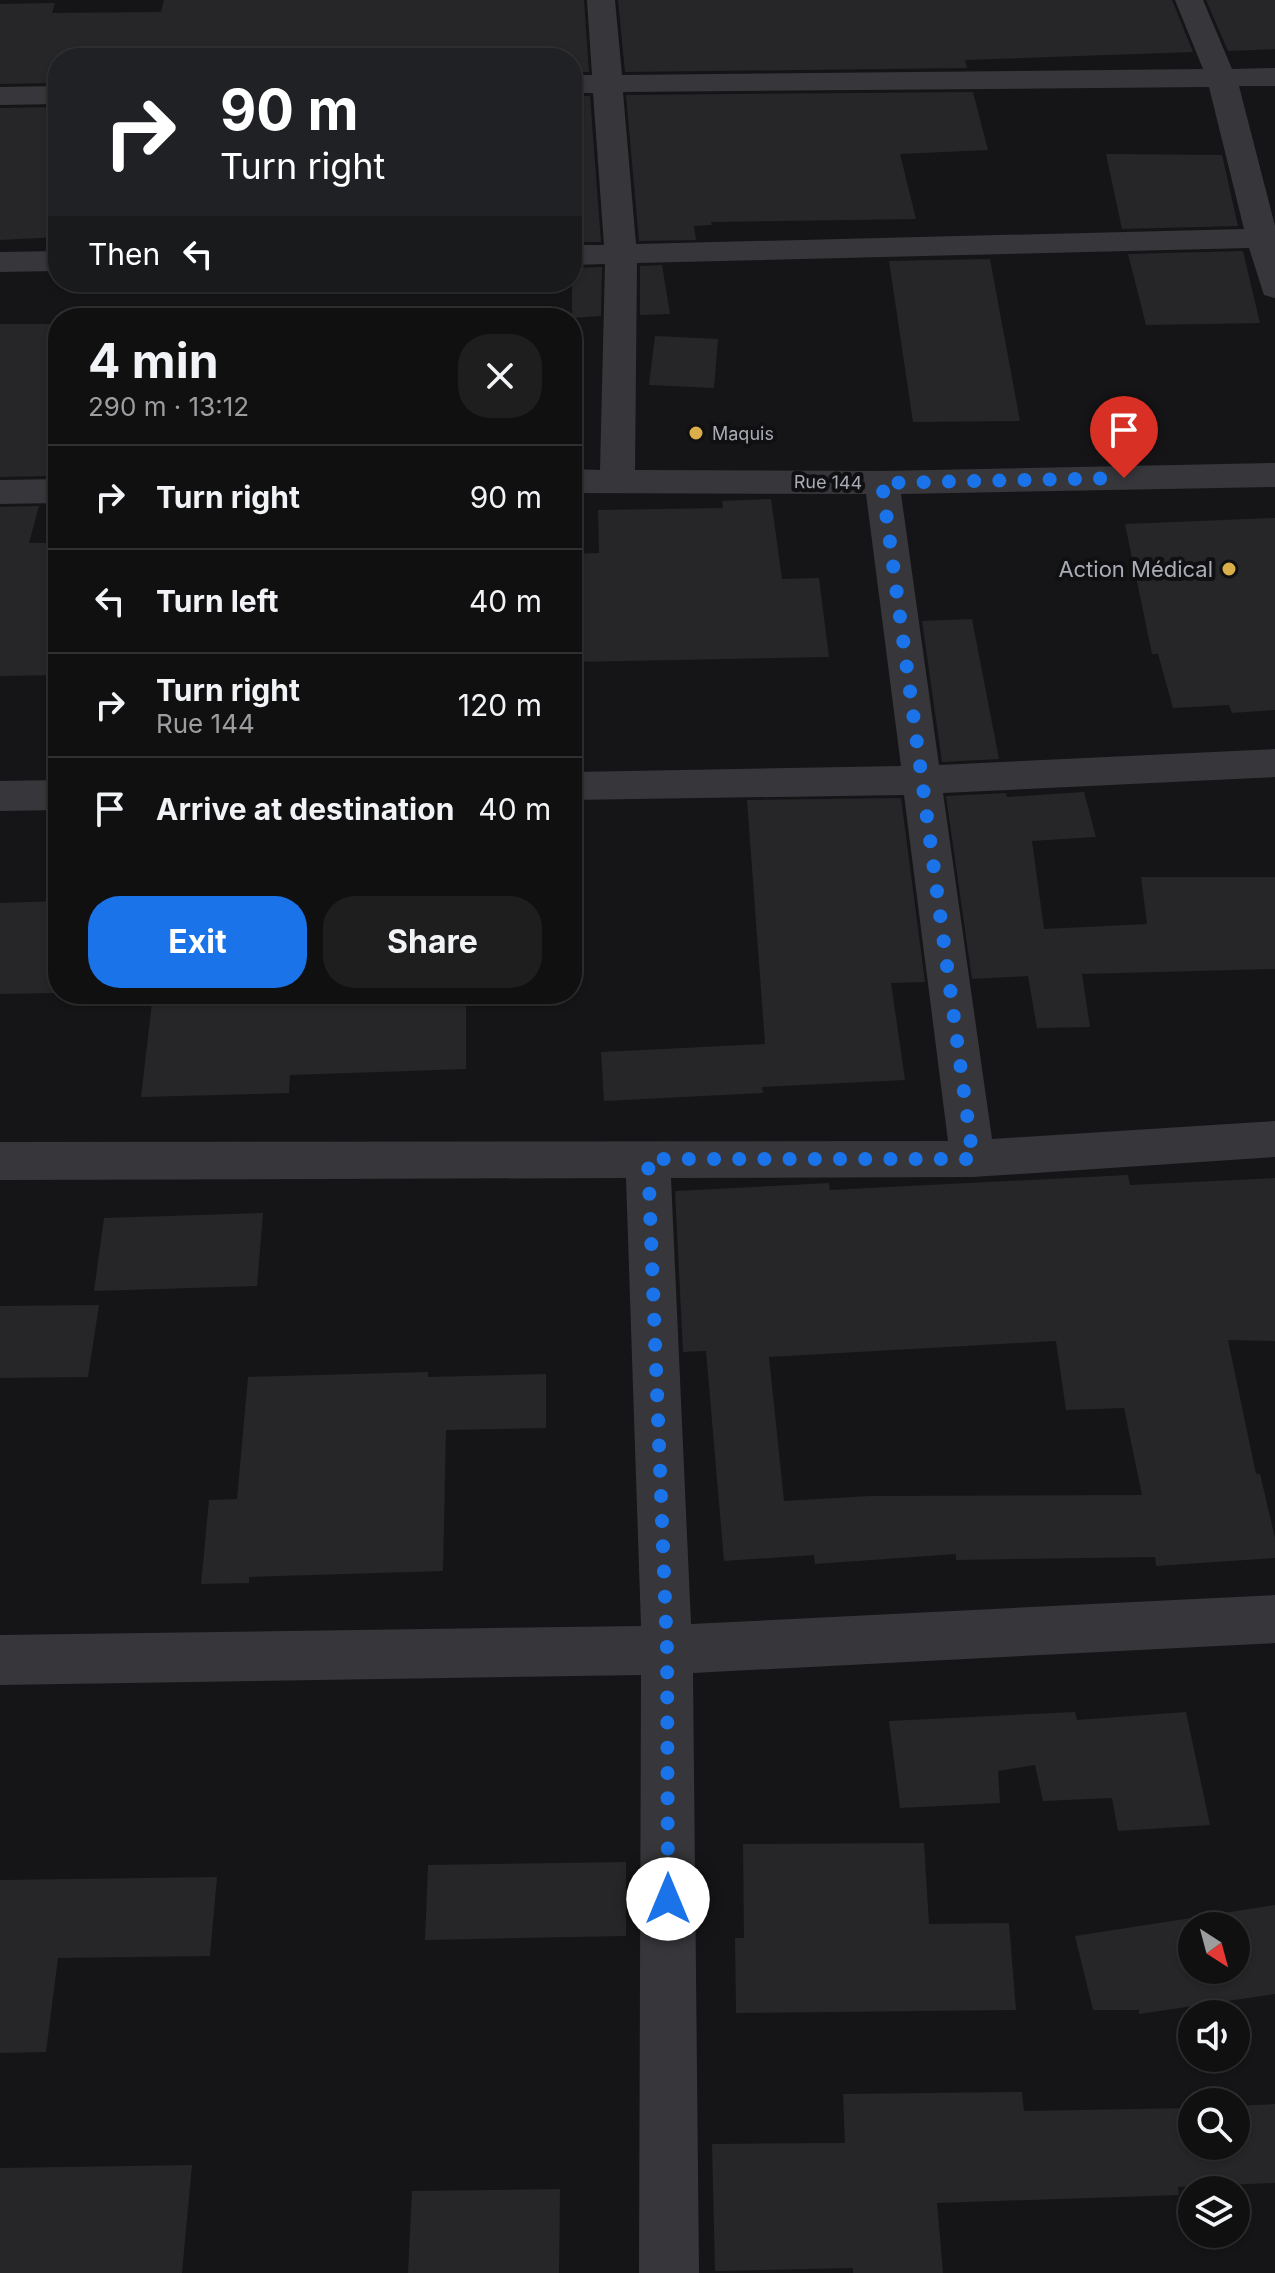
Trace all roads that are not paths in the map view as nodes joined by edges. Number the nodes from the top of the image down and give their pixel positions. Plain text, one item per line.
1 (601, 0) edge
2 (1189, 0) edge
3 (1275, 77) edge
4 (1222, 79) junction
5 (606, 83) junction
6 (582, 84) edge
7 (48, 95) edge
8 (0, 96) edge
9 (1267, 238) edge
10 (582, 255) edge
11 (621, 255) junction
12 (48, 261) edge
13 (0, 262) edge
14 (1275, 288) edge
15 (1275, 475) edge
16 (617, 480) junction
17 (582, 481) edge
18 (882, 483) junction
19 (48, 491) edge
20 (0, 492) edge
21 (1275, 763) edge
22 (924, 780) junction
23 (582, 786) edge
24 (48, 795) edge
25 (0, 796) edge
26 (1275, 1139) edge
27 (648, 1159) junction
28 (973, 1159) junction
29 (0, 1161) edge
30 (1275, 1619) edge
31 (667, 1650) junction
32 (0, 1660) edge
33 (669, 2273) edge

1 - 5 street
2 - 4 street
3 - 4 street
4 - 5 street
4 - 9 street
5 - 6 street
5 - 11 street
7 - 8 street
9 - 11 street
9 - 14 street
10 - 11 street
11 - 16 street
12 - 13 street
15 - 18 street, Rue 144
16 - 17 street, Rue 144
16 - 18 street, Rue 144
18 - 22 street
19 - 20 street
21 - 22 street
22 - 23 street
22 - 28 street
24 - 25 street
26 - 28 street
27 - 28 street
27 - 29 street
27 - 31 street
30 - 31 street
31 - 32 street
31 - 33 street

